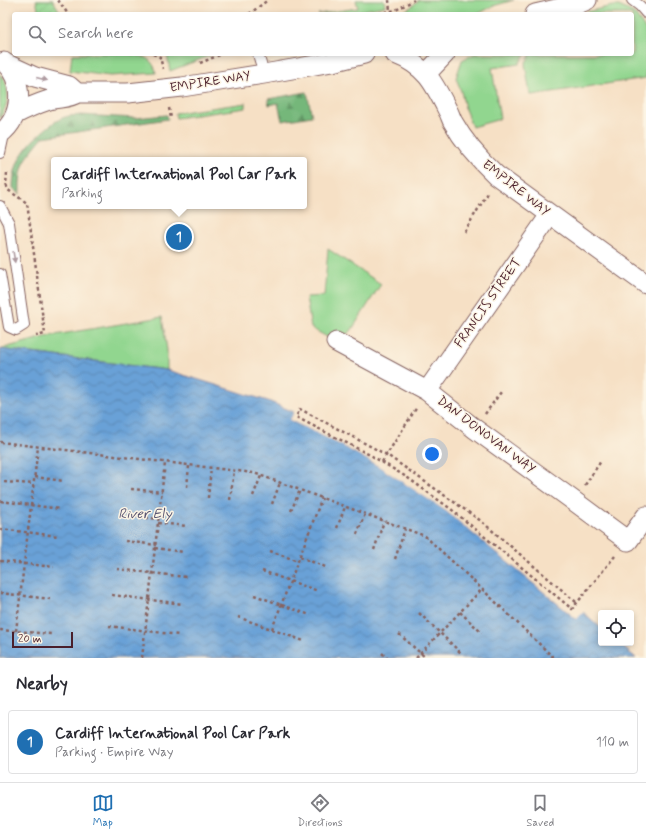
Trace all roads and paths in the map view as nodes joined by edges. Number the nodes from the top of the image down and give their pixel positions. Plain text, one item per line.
1 (58, 0) edge
2 (268, 0) edge
3 (389, 0) edge
4 (414, 0) edge
5 (586, 0) edge
6 (632, 0) edge
7 (390, 11) junction
8 (67, 12) edge
9 (252, 12) edge
10 (384, 12) edge
11 (544, 12) edge
12 (646, 13) edge
13 (158, 56) edge
14 (259, 56) edge
15 (356, 56) edge
16 (399, 56) edge
17 (444, 56) edge
18 (3, 61) edge
19 (163, 70) dead end
20 (264, 74) junction
21 (426, 74) junction
22 (77, 93) junction
23 (16, 114) junction
24 (2, 132) edge
25 (0, 153) edge
26 (498, 177) junction
27 (0, 206) edge
28 (550, 215) junction
29 (464, 232) dead end
30 (0, 274) edge
31 (646, 284) edge
32 (336, 342) dead end
33 (427, 391) junction
34 (501, 392) dead end
35 (474, 429) junction
36 (0, 442) edge
37 (38, 447) junction
38 (387, 455) junction
39 (601, 461) dead end
40 (382, 462) junction
41 (165, 463) junction
42 (189, 466) junction
43 (211, 468) junction
44 (234, 471) junction
45 (261, 476) junction
46 (35, 477) junction
47 (64, 481) dead end
48 (4, 482) dead end
49 (280, 483) junction
50 (34, 484) junction
51 (186, 487) dead end
52 (131, 489) dead end
53 (300, 490) junction
54 (162, 492) junction
55 (253, 496) dead end
56 (208, 498) dead end
57 (322, 498) junction
58 (230, 500) dead end
59 (1, 501) dead end
60 (574, 501) junction
61 (272, 504) dead end
62 (32, 505) junction
63 (345, 507) junction
64 (60, 508) dead end
65 (291, 511) dead end
66 (365, 514) junction
67 (128, 516) dead end
68 (646, 516) edge
69 (159, 519) junction
70 (384, 521) junction
71 (158, 523) junction
72 (187, 526) dead end
73 (337, 528) dead end
74 (0, 529) edge
75 (405, 529) junction
76 (28, 532) junction
77 (357, 534) dead end
78 (58, 536) dead end
79 (125, 541) dead end
80 (628, 541) junction
81 (156, 545) junction
82 (155, 548) junction
83 (374, 550) dead end
84 (270, 551) dead end
85 (184, 552) dead end
86 (300, 557) junction
87 (395, 559) dead end
88 (0, 561) edge
89 (298, 561) junction
90 (25, 564) junction
91 (54, 567) dead end
92 (328, 568) dead end
93 (117, 569) dead end
94 (262, 571) dead end
95 (152, 574) junction
96 (186, 577) dead end
97 (290, 581) junction
98 (482, 589) junction
99 (318, 591) dead end
100 (0, 593) edge
101 (112, 595) dead end
102 (254, 595) dead end
103 (20, 596) junction
104 (50, 599) dead end
105 (149, 600) junction
106 (576, 602) junction
107 (183, 604) dead end
108 (281, 605) junction
109 (460, 612) junction
110 (419, 614) dead end
111 (310, 615) dead end
112 (238, 617) dead end
113 (109, 626) dead end
114 (272, 629) junction
115 (0, 630) edge
116 (146, 630) junction
117 (16, 631) junction
118 (440, 633) junction
119 (482, 633) dead end
120 (52, 634) dead end
121 (399, 634) dead end
122 (179, 635) dead end
123 (304, 641) dead end
124 (382, 653) dead end
125 (421, 653) junction
126 (462, 654) dead end
127 (142, 658) edge
128 (387, 658) edge
129 (416, 658) edge
130 (426, 658) edge
131 (554, 658) edge

1 - 8 path
2 - 9 path
3 - 7 path
4 - 7 path
5 - 11 street
6 - 12 lane
7 - 10 path
13 - 19 path
14 - 20 lane
15 - 20 street, EMPIRE WAY
16 - 21 street, EMPIRE WAY
17 - 21 street
18 -> 22 street, EMPIRE WAY
18 - 23 street
20 - 22 street, EMPIRE WAY
21 - 26 street, EMPIRE WAY
22 - 23 street, EMPIRE WAY
23 - 24 street
24 - 25 lane
26 - 28 street, EMPIRE WAY
26 - 29 path
27 -> 30 lane
28 - 31 street, EMPIRE WAY
28 - 33 street, FRANCIS STREET
32 - 33 street, DAN DONOVAN WAY
33 - 35 street, DAN DONOVAN WAY
33 - 38 path
34 - 35 path
35 - 60 street, DAN DONOVAN WAY
36 - 37 path
37 - 41 path
37 - 46 path
38 - 40 path
38 - 40 path
38 - 106 path
39 - 60 path
40 - 106 path
41 - 42 path
41 - 54 path
42 - 43 path
42 - 51 path
43 - 44 path
43 - 56 path
44 - 45 path
44 - 58 path
45 - 49 path
45 - 55 path
46 - 47 path
46 - 50 path
48 - 50 path
49 - 53 path
49 - 61 path
50 - 62 path
52 - 54 path
53 - 57 path
53 - 65 path
54 - 69 path
57 - 63 path
57 - 86 path
59 - 62 path
60 - 80 street, DAN DONOVAN WAY
62 - 64 path
62 - 76 path
63 - 66 path
63 - 73 path
66 - 70 path
66 - 77 path
67 - 69 path
68 - 80 street
69 - 71 path
70 - 75 path
70 - 83 path
71 - 72 path
71 - 81 path
74 - 76 path
75 - 87 path
75 - 98 path
76 - 78 path
76 - 90 path
79 - 81 path
80 - 106 path
81 - 82 path
82 - 85 path
82 - 95 path
84 - 89 path
86 - 89 path
86 - 92 path
88 - 90 path
89 - 97 path
90 - 91 path
90 - 103 path
93 - 95 path
94 - 97 path
95 - 96 path
95 - 105 path
97 - 99 path
97 - 108 path
98 - 109 path
98 - 131 path
100 - 103 path
101 - 105 path
102 - 108 path
103 - 104 path
103 - 117 path
105 - 107 path
105 - 116 path
108 - 111 path
108 - 114 path
109 - 118 path
109 - 119 path
110 - 118 path
112 - 114 path
113 - 116 path
114 - 123 path
115 - 117 path
116 - 122 path
116 - 127 path
117 - 120 path
118 - 125 path
118 - 126 path
121 - 125 path
124 - 128 path
125 - 129 path
125 - 130 path

